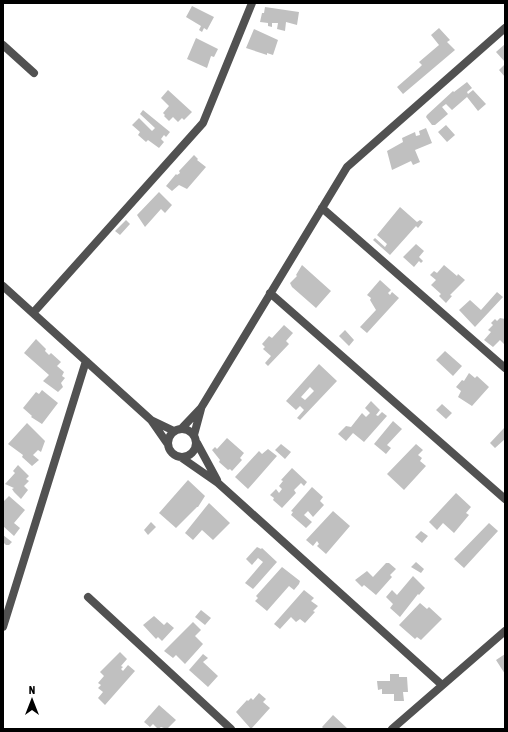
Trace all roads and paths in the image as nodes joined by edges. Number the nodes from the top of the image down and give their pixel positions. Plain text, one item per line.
1 (252, 3) edge
2 (505, 28) edge
3 (3, 45) edge
4 (34, 73) dead end
5 (322, 208) junction
6 (3, 286) edge
7 (270, 293) junction
8 (33, 313) junction
9 (86, 361) junction
10 (505, 368) edge
11 (201, 408) junction
12 (151, 420) junction
13 (178, 430) junction
14 (194, 435) junction
15 (167, 443) junction
16 (197, 443) junction
17 (182, 458) junction
18 (218, 483) junction
19 (505, 499) edge
20 (88, 597) dead end
21 (3, 627) edge
22 (505, 631) edge
23 (442, 685) junction
24 (231, 729) edge
25 (392, 729) edge

1 - 8 street
2 - 5 street
3 - 4 street
5 - 7 street
5 - 10 street
6 - 8 street
7 - 11 street
7 - 19 street
8 - 9 street
9 - 12 street
9 - 21 street
11 - 13 street
11 - 14 street
12 - 13 street
12 - 15 street
13 - 14 street
13 - 15 street
14 - 16 street
15 - 17 street
16 - 17 street
16 - 18 street
17 - 18 street
18 - 23 street
20 - 24 street
22 - 23 street
23 - 25 street

